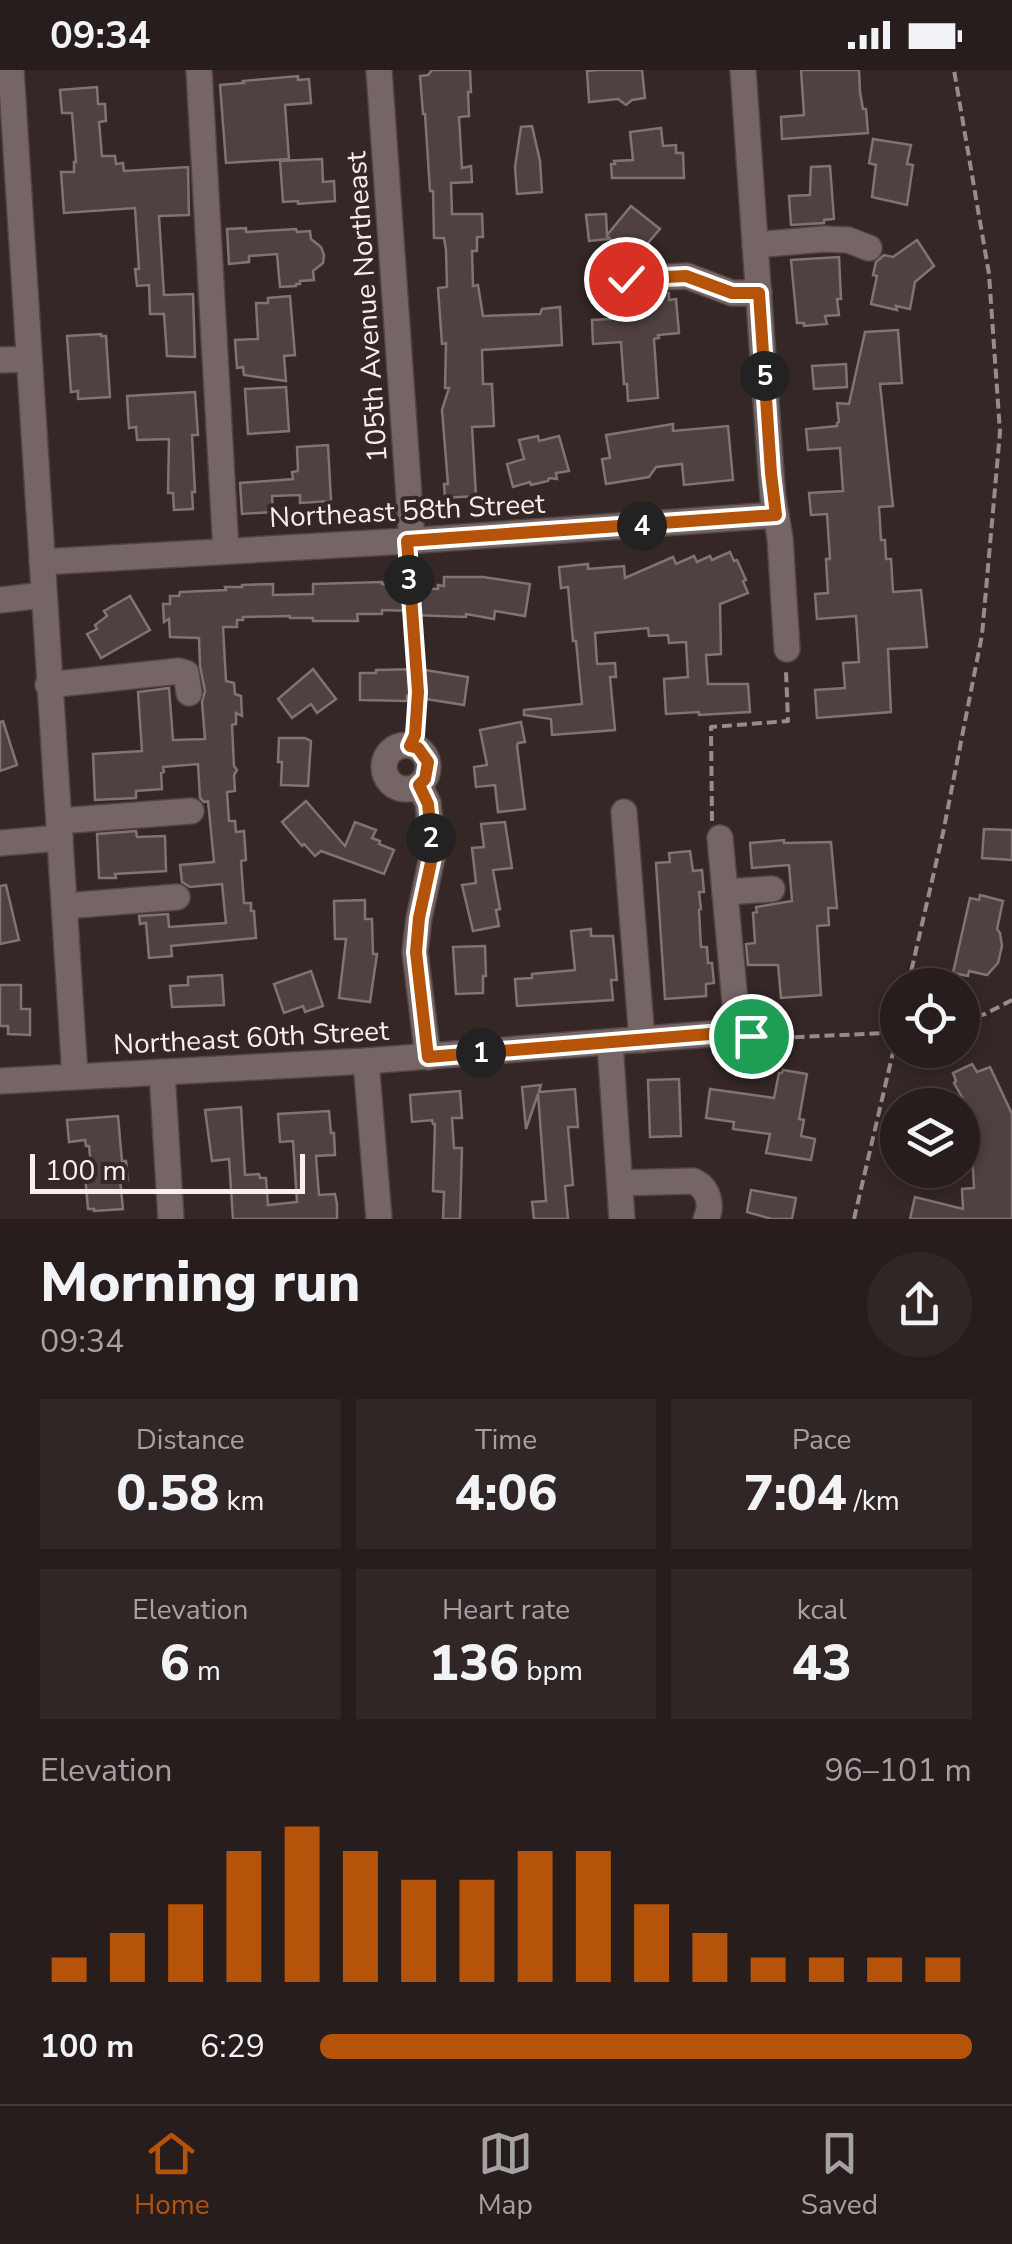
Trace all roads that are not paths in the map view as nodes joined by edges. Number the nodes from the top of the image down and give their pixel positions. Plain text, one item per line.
1 (11, 70) edge
2 (200, 70) edge
3 (379, 70) edge
4 (743, 70) edge
5 (756, 245) junction
6 (869, 248) dead end
7 (626, 279) dead end
8 (759, 293) junction
9 (28, 359) junction
10 (0, 360) edge
11 (776, 515) junction
12 (410, 541) junction
13 (226, 551) junction
14 (42, 562) junction
15 (44, 595) junction
16 (0, 600) edge
17 (787, 658) road end
18 (48, 684) junction
19 (189, 693) dead end
20 (419, 785) junction
21 (191, 812) dead end
22 (624, 812) dead end
23 (60, 829) junction
24 (717, 834) road end
25 (0, 844) edge
26 (772, 890) dead end
27 (725, 892) junction
28 (177, 897) dead end
29 (64, 906) junction
30 (642, 1040) junction
31 (610, 1043) junction
32 (428, 1057) junction
33 (366, 1061) junction
34 (162, 1072) junction
35 (75, 1076) junction
36 (0, 1081) edge
37 (620, 1182) junction
38 (171, 1219) edge
39 (378, 1219) edge
40 (622, 1219) edge
41 (706, 1219) edge

1 - 9 street
2 - 13 street
3 - 12 street, 105th Avenue Northeast
4 - 5 street
5 - 6 street
5 - 8 street
7 - 8 street
8 - 11 street
9 - 10 street
9 - 14 street
11 - 12 street, Northeast 58th Street
11 - 17 street
12 - 13 street, Northeast 58th Street
13 - 14 street, Northeast 58th Street
14 - 15 street
15 - 16 street
15 - 18 street
18 - 19 street
18 - 23 street
20 - 20 street
20 - 32 street
21 - 23 street
22 - 30 street
23 - 25 street
23 - 29 street
24 - 27 street
26 - 27 street
27 - 30 street, Northeast 60th Street
28 - 29 street
29 - 35 street
30 - 31 street, Northeast 60th Street
31 - 32 street, Northeast 60th Street
31 - 37 street
32 - 33 street, Northeast 60th Street
33 - 34 street, Northeast 60th Street
33 - 39 street
34 - 35 street, Northeast 60th Street
34 - 38 street
35 - 36 street, Northeast 60th Street
37 - 40 street
37 - 41 street

